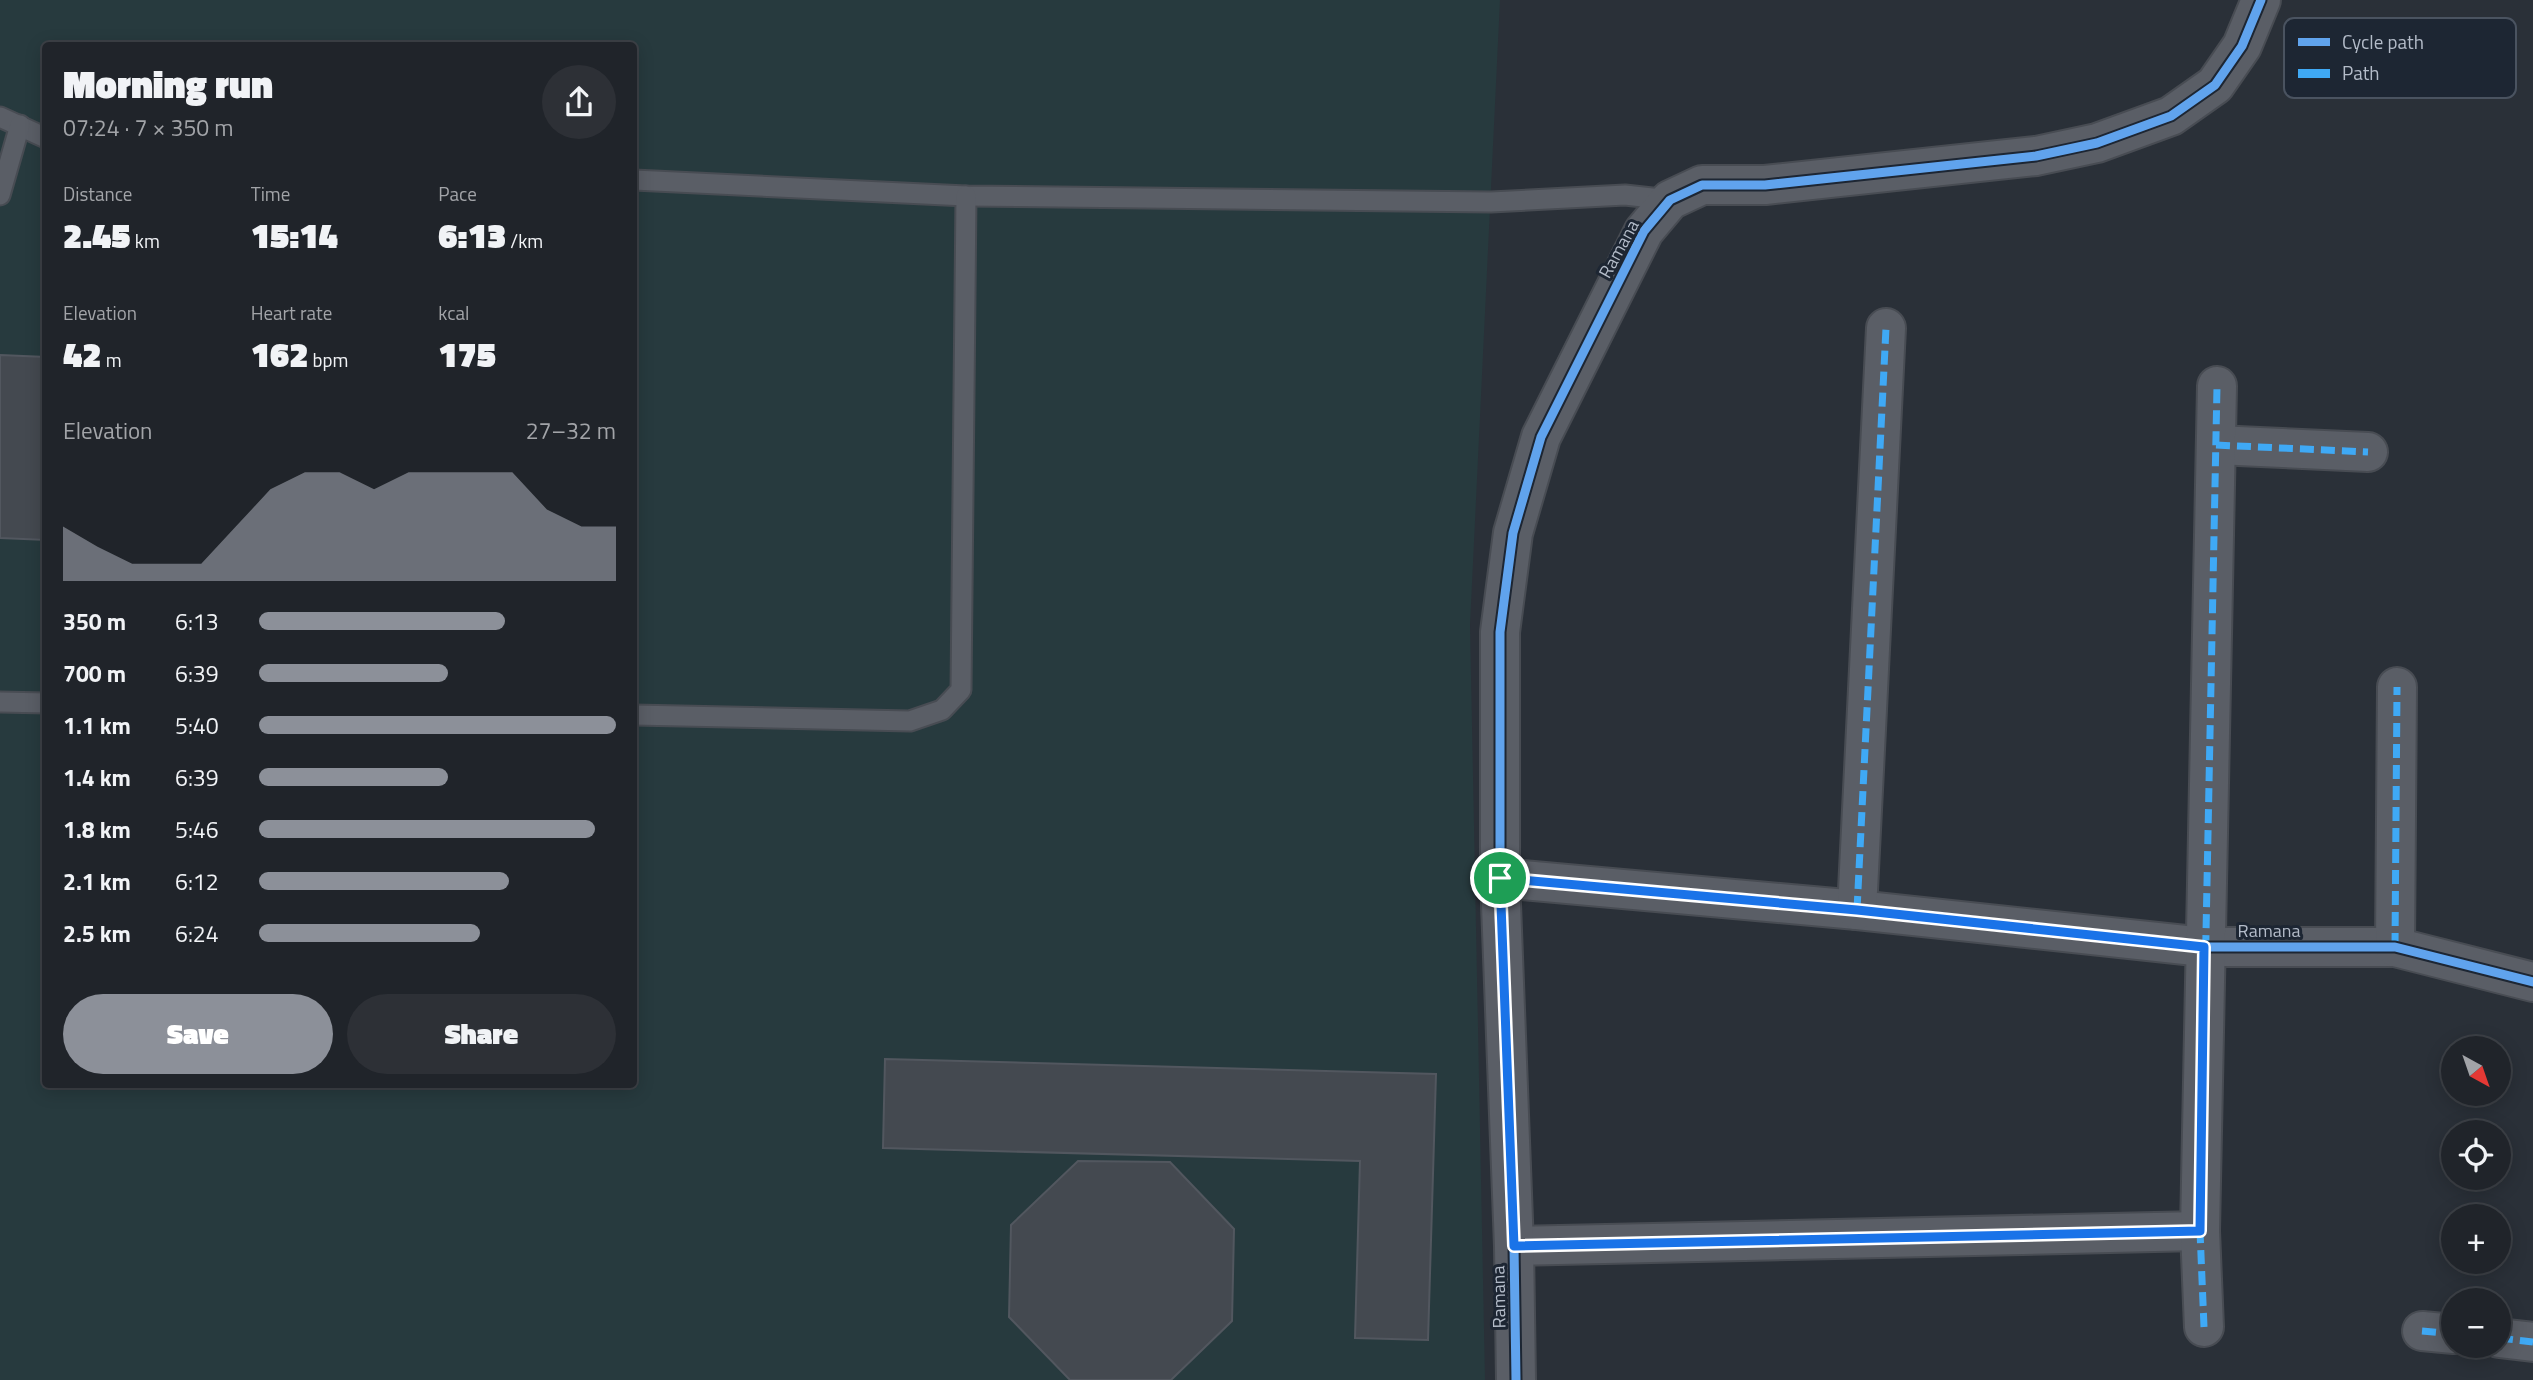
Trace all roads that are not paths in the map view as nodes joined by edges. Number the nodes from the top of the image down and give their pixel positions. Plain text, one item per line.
1 (2261, 0) edge
2 (0, 117) edge
3 (20, 125) junction
4 (42, 136) edge
5 (637, 180) edge
6 (0, 195) edge
7 (965, 196) junction
8 (1670, 200) junction
9 (1886, 328) dead end
10 (2217, 386) dead end
11 (2216, 445) junction
12 (2368, 452) dead end
13 (2397, 687) dead end
14 (0, 702) edge
15 (42, 703) edge
16 (637, 715) edge
17 (1500, 878) junction
18 (1857, 910) junction
19 (2204, 947) junction
20 (2395, 947) junction
21 (2533, 982) edge
22 (2200, 1231) junction
23 (1514, 1246) junction
24 (2204, 1327) dead end
25 (2511, 1339) edge
26 (2533, 1342) edge
27 (1516, 1380) edge

1 - 8 street, Ramana
2 - 3 lane
3 - 4 lane
3 - 6 lane
5 - 7 lane
7 - 8 lane
7 - 16 lane
8 - 17 street, Ramana
9 - 18 street
10 - 11 street
11 - 12 street
11 - 19 street
13 - 20 street
14 - 15 lane
17 - 18 street, Ramana
17 - 23 street, Ramana
18 - 19 street, Ramana
19 - 20 street, Ramana
19 - 22 street
20 - 21 street, Ramana
22 - 23 street
22 - 24 street
23 - 27 street, Ramana
25 - 26 street

